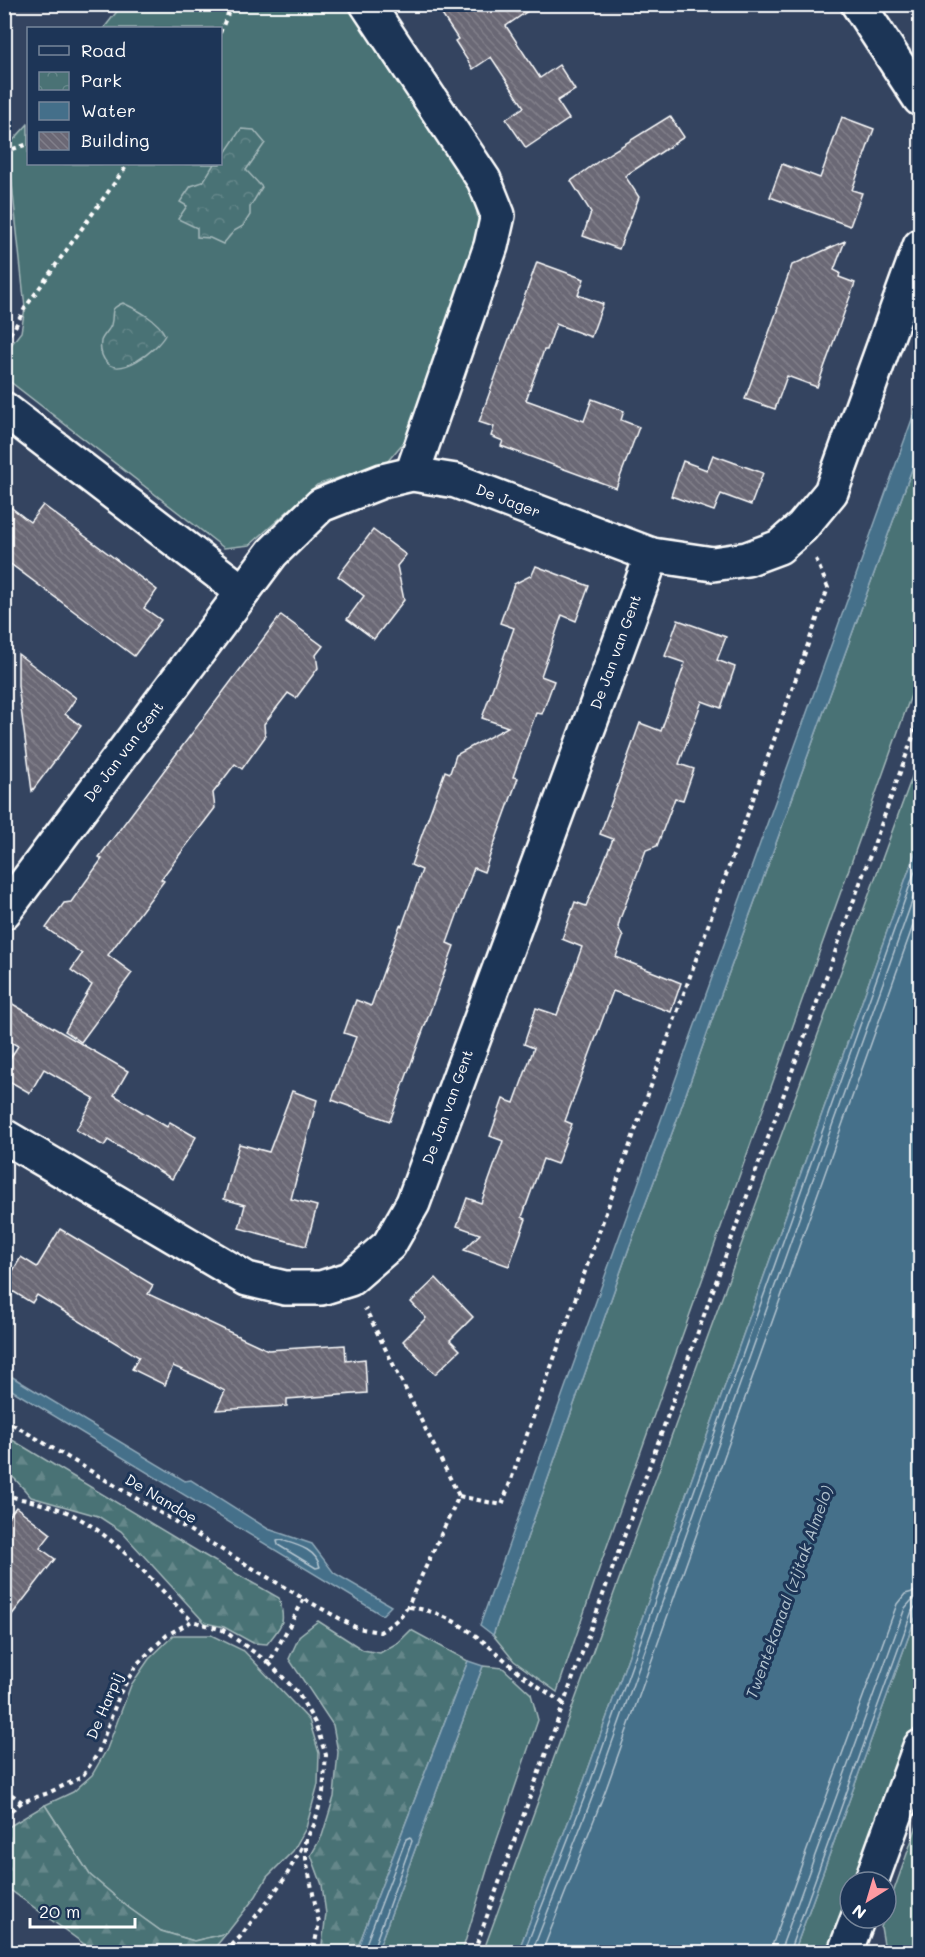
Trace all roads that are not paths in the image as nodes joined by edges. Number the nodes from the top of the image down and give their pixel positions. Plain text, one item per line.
1 (367, 4) edge
2 (858, 4) edge
3 (921, 99) edge
4 (921, 246) edge
5 (4, 409) edge
6 (412, 474) junction
7 (652, 555) junction
8 (243, 592) junction
9 (4, 912) edge
10 (4, 1136) edge
11 (921, 1747) edge
12 (875, 1870) edge
13 (854, 1930) edge
14 (845, 1953) edge

1 - 6 street
2 - 3 street
4 - 7 street, De Jager
5 - 8 street
6 - 7 street, De Jager
6 - 8 street, De Jan van Gent
7 - 10 street, De Jan van Gent
8 - 9 street, De Jan van Gent
11 - 12 street
13 - 14 street

